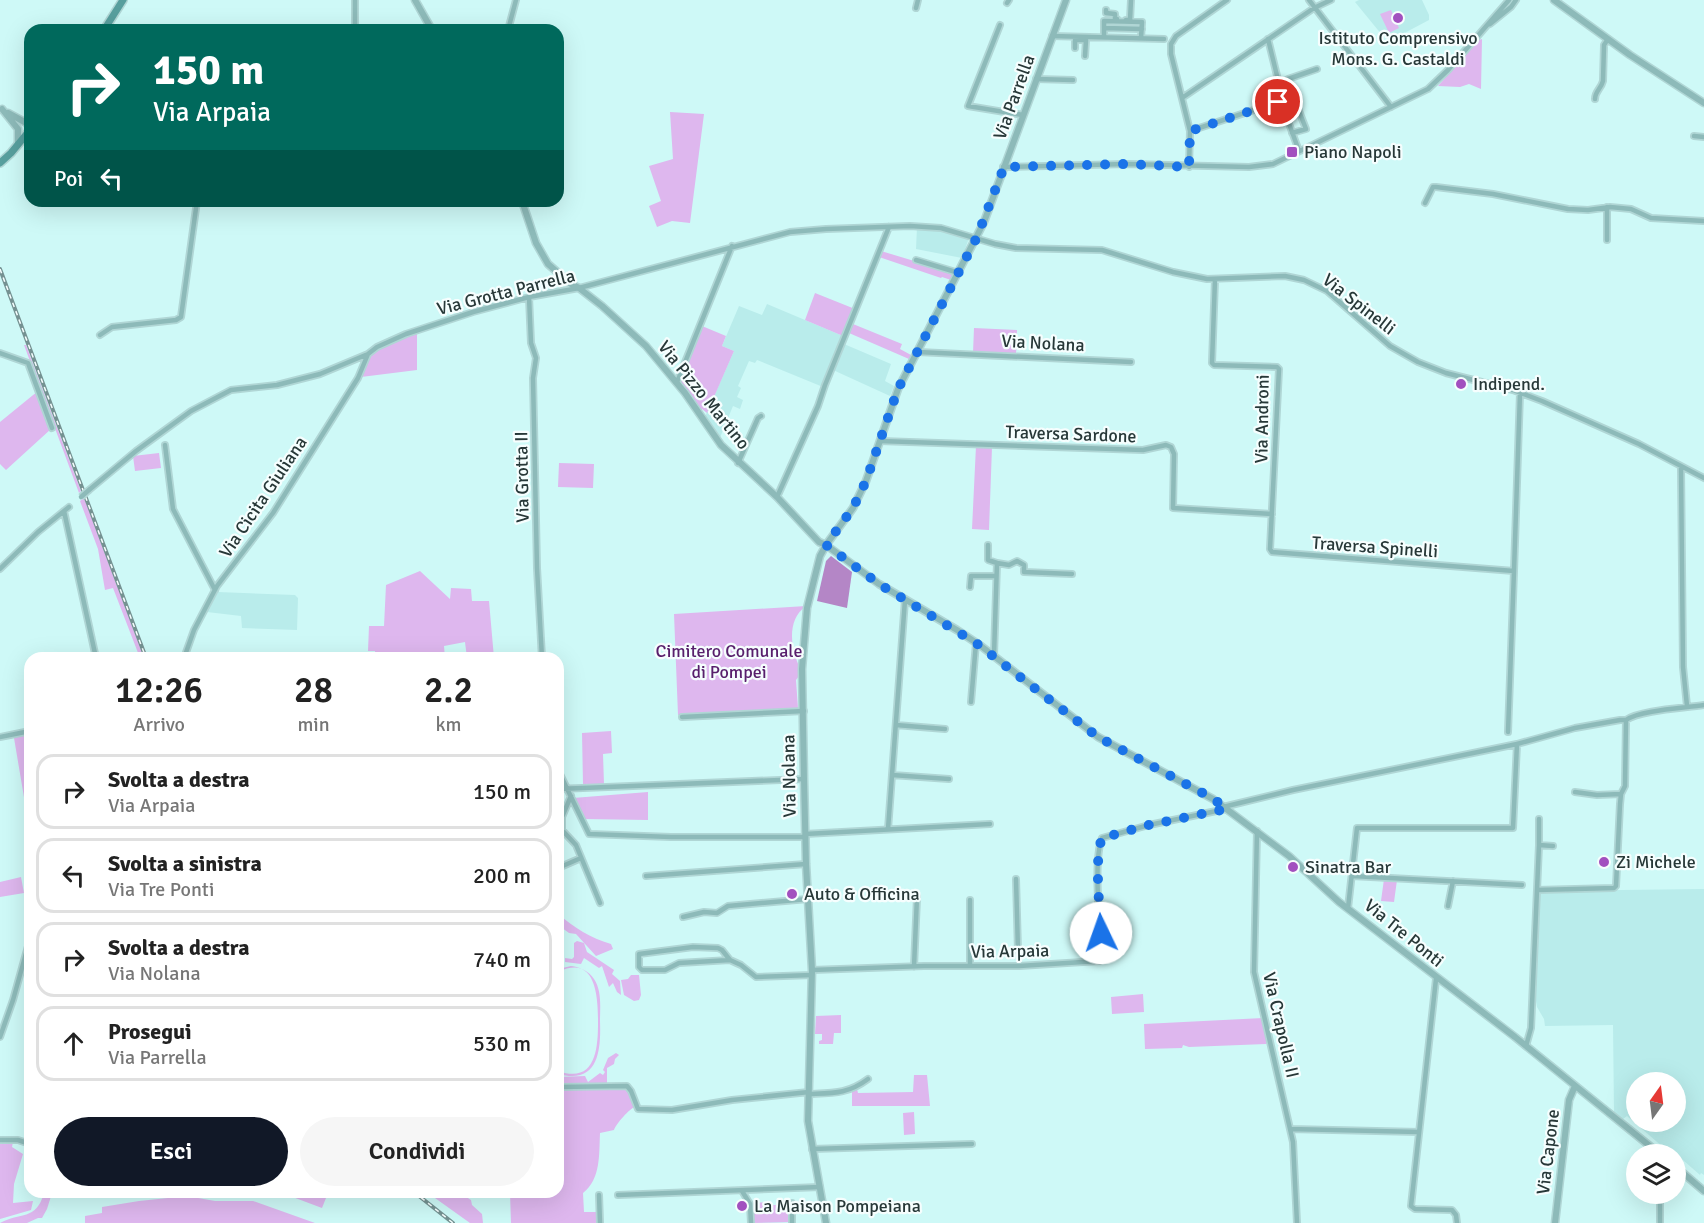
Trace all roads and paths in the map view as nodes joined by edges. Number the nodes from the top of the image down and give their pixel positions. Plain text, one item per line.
1 (123, 0) edge
2 (355, 0) edge
3 (415, 0) edge
4 (516, 0) edge
5 (918, 0) edge
6 (1066, 0) edge
7 (1131, 0) edge
8 (1227, 0) edge
9 (1309, 0) edge
10 (1331, 0) edge
11 (1509, 0) edge
12 (1516, 0) edge
13 (1554, 0) edge
14 (916, 8) dead end
15 (1314, 8) junction
16 (1106, 10) dead end
17 (108, 24) edge
18 (355, 24) edge
19 (429, 24) edge
20 (510, 24) edge
21 (1000, 25) dead end
22 (1486, 27) junction
23 (1052, 36) junction
24 (1104, 37) junction
25 (1142, 38) junction
26 (1164, 39) dead end
27 (1268, 39) junction
28 (1608, 39) junction
29 (1075, 48) dead end
30 (1085, 56) dead end
31 (1317, 69) dead end
32 (1036, 79) junction
33 (1073, 80) dead end
34 (1182, 98) junction
35 (1594, 99) dead end
36 (1704, 103) edge
37 (1297, 106) junction
38 (1391, 107) junction
39 (1, 108) edge
40 (1023, 115) junction
41 (24, 121) edge
42 (1190, 131) junction
43 (1292, 133) junction
44 (1694, 136) dead end
45 (24, 137) edge
46 (1704, 137) edge
47 (18, 144) junction
48 (1299, 152) junction
49 (0, 163) edge
50 (1004, 167) junction
51 (1189, 167) junction
52 (1425, 203) dead end
53 (196, 207) edge
54 (524, 207) edge
55 (1607, 207) junction
56 (1704, 221) edge
57 (889, 227) junction
58 (977, 237) junction
59 (1606, 240) dead end
60 (732, 246) junction
61 (916, 260) dead end
62 (959, 273) junction
63 (1215, 279) junction
64 (579, 288) junction
65 (529, 297) junction
66 (100, 335) dead end
67 (918, 352) junction
68 (0, 353) edge
69 (368, 354) junction
70 (1131, 363) dead end
71 (676, 382) junction
72 (1520, 393) junction
73 (761, 416) dead end
74 (52, 428) dead end
75 (880, 441) junction
76 (165, 445) dead end
77 (738, 463) junction
78 (1682, 468) junction
79 (1704, 478) edge
80 (81, 497) dead end
81 (777, 497) junction
82 (69, 507) dead end
83 (63, 511) junction
84 (1272, 514) junction
85 (826, 545) junction
86 (988, 545) dead end
87 (997, 563) junction
88 (0, 569) edge
89 (1514, 571) junction
90 (1072, 574) dead end
91 (996, 576) junction
92 (970, 586) dead end
93 (215, 590) junction
94 (905, 600) junction
95 (976, 643) junction
96 (95, 652) edge
97 (186, 652) edge
98 (542, 652) edge
99 (994, 655) junction
100 (971, 702) dead end
101 (1704, 705) edge
102 (1687, 706) junction
103 (804, 711) junction
104 (682, 717) dead end
105 (1626, 720) junction
106 (896, 725) junction
107 (945, 729) dead end
108 (24, 732) edge
109 (1508, 732) dead end
110 (0, 737) edge
111 (1517, 744) junction
112 (892, 775) junction
113 (804, 779) junction
114 (950, 779) dead end
115 (564, 782) edge
116 (564, 788) edge
117 (567, 788) junction
118 (1575, 792) dead end
119 (1621, 794) junction
120 (571, 796) junction
121 (1225, 808) junction
122 (564, 812) edge
123 (1539, 819) dead end
124 (990, 824) dead end
125 (888, 829) junction
126 (1257, 831) junction
127 (564, 832) edge
128 (805, 836) junction
129 (1539, 845) junction
130 (1553, 846) dead end
131 (581, 858) junction
132 (806, 864) junction
133 (564, 865) edge
134 (646, 876) dead end
135 (1353, 876) junction
136 (1016, 879) dead end
137 (1452, 881) junction
138 (1522, 885) dead end
139 (1537, 890) junction
140 (917, 897) dead end
141 (808, 899) junction
142 (970, 900) dead end
143 (600, 903) dead end
144 (1448, 906) dead end
145 (1348, 908) junction
146 (683, 917) dead end
147 (1018, 951) tunnel mouth
148 (1019, 959) tunnel mouth
149 (730, 960) junction
150 (24, 961) edge
151 (970, 966) junction
152 (1019, 966) junction
153 (914, 967) junction
154 (812, 973) junction
155 (1436, 979) junction
156 (0, 1037) edge
157 (1526, 1046) junction
158 (867, 1079) dead end
159 (1575, 1086) junction
160 (564, 1087) edge
161 (809, 1093) junction
162 (1290, 1129) junction
163 (1419, 1132) junction
164 (0, 1140) edge
165 (24, 1142) edge
166 (972, 1144) dead end
167 (1646, 1144) edge
168 (812, 1149) junction
169 (1686, 1176) edge
170 (820, 1187) junction
171 (742, 1191) junction
172 (1704, 1191) edge
173 (599, 1195) dead end
174 (618, 1195) dead end
175 (792, 1203) dead end
176 (1660, 1204) edge
177 (600, 1223) edge
178 (751, 1223) edge
179 (792, 1223) edge
180 (826, 1223) edge
181 (1297, 1223) edge
182 (1457, 1223) edge
183 (1555, 1223) edge
184 (1660, 1223) edge

1 - 17 main road
2 - 18 street
3 - 19 street
4 - 20 street
5 - 14 street
6 - 23 street, Via Parrella
7 - 16 street
8 - 34 street
9 - 15 street
10 - 15 street
11 - 22 street
12 - 22 street
13 - 28 street
15 - 27 street
15 - 38 street
21 - 40 street
22 - 38 street
23 - 24 street
23 - 32 street, Via Parrella
24 - 25 street
24 - 25 street
25 - 26 street
27 - 34 street
27 - 42 street
28 - 35 street
28 - 36 street
29 - 30 street
31 - 37 street
32 - 33 street
32 - 40 street, Via Parrella
34 - 42 street
37 - 43 street
37 - 43 street
38 - 48 street
39 - 41 street
39 - 47 street
40 - 50 street, Via Parrella
42 - 51 street
43 - 48 street
44 - 46 street
45 - 47 main road
47 - 49 main road
48 - 51 street
50 - 51 street
50 - 58 street, Via Parrella
52 - 55 street
53 - 66 street
54 - 64 street, Via Pizzo Martino
55 - 56 street
55 - 59 street
57 - 58 street, Via Grotta Parrella
57 - 60 street, Via Grotta Parrella
57 - 81 street
58 - 62 street, Via Nolana
58 - 63 street, Via Spinelli
60 - 64 street, Via Grotta Parrella
60 - 71 street
61 - 62 street
62 - 67 street, Via Nolana
63 - 72 street, Via Spinelli
63 - 84 street, Via Androni
64 - 65 street, Via Grotta Parrella
64 - 71 street, Via Pizzo Martino
65 - 69 street, Via Grotta Parrella
65 - 98 street, Via Grotta II
67 - 70 street, Via Nolana
67 - 75 street, Via Nolana
68 - 74 street
69 - 80 street, Via Grotta Parrella, bridge
69 - 93 street, Via Cicita Giuliana
71 - 77 street, Via Pizzo Martino
72 - 78 street, Via Spinelli
72 - 89 street
73 - 77 street
75 - 84 street, Traversa Sardone
75 - 85 street, Via Nolana
76 - 93 street
77 - 81 street, Via Pizzo Martino
78 - 79 street, Via Spinelli
78 - 102 street
81 - 85 street, Via Pizzo Martino
82 - 83 street
83 - 88 street
83 - 96 street
84 - 89 street, Traversa Spinelli
85 - 94 street, Via Tre Ponti
85 - 103 street, Via Nolana
86 - 87 street
87 - 90 street
87 - 91 street
89 - 109 street
91 - 92 street
91 - 99 street
93 - 97 street, Via Cicita Giuliana
94 - 95 street, Via Tre Ponti
94 - 106 street
95 - 99 street, Via Tre Ponti
95 - 100 street
99 - 121 street, Via Tre Ponti
101 - 102 street
102 - 105 street
103 - 104 street
103 - 113 street, Via Nolana
105 - 111 street
105 - 119 street
106 - 107 street
106 - 112 street
108 - 110 street
111 - 121 street
111 - 135 street
112 - 114 street
112 - 125 street
113 - 117 street
113 - 128 street, Via Nolana
115 - 117 street
116 - 117 street
117 - 120 street
118 - 119 street
119 - 139 street
120 - 122 street
120 - 128 street
121 - 126 street, Via Tre Ponti
121 - 152 street, Via Arpaia
123 - 129 street
124 - 125 street
125 - 128 street
126 - 145 street, Via Tre Ponti
126 - 162 street, Via Crapolla II
127 - 131 street
128 - 132 street, Via Nolana
129 - 130 street
129 - 139 street
131 - 133 street
131 - 143 street
132 - 134 street
132 - 141 street, Via Nolana
135 - 137 street
135 - 145 street
136 - 147 street
137 - 138 street
137 - 144 street
139 - 157 street
140 - 153 street
141 - 146 street
141 - 154 street, Via Nolana
142 - 151 street
145 - 155 street, Via Tre Ponti
148 - 152 street
149 - 149 street, Via Arpaia
149 - 154 street, Via Arpaia
150 - 156 street
151 - 152 street, Via Arpaia
151 - 153 street, Via Arpaia
153 - 154 street, Via Arpaia
154 - 161 street, Via Nolana
155 - 157 street, Via Tre Ponti
155 - 163 street
157 - 159 street, Via Tre Ponti
158 - 161 street
159 - 167 street, Via Tre Ponti
159 - 183 street, Via Capone
160 - 161 street
161 - 168 street, Via Nolana
162 - 163 street
162 - 181 street, Via Crapolla II
163 - 182 street
164 - 165 street
166 - 168 street
168 - 170 street, Via Nolana
169 - 172 street
170 - 171 street
170 - 180 street, Via Nolana
171 - 174 street
171 - 178 street
173 - 177 street
175 - 179 street
176 - 184 street

